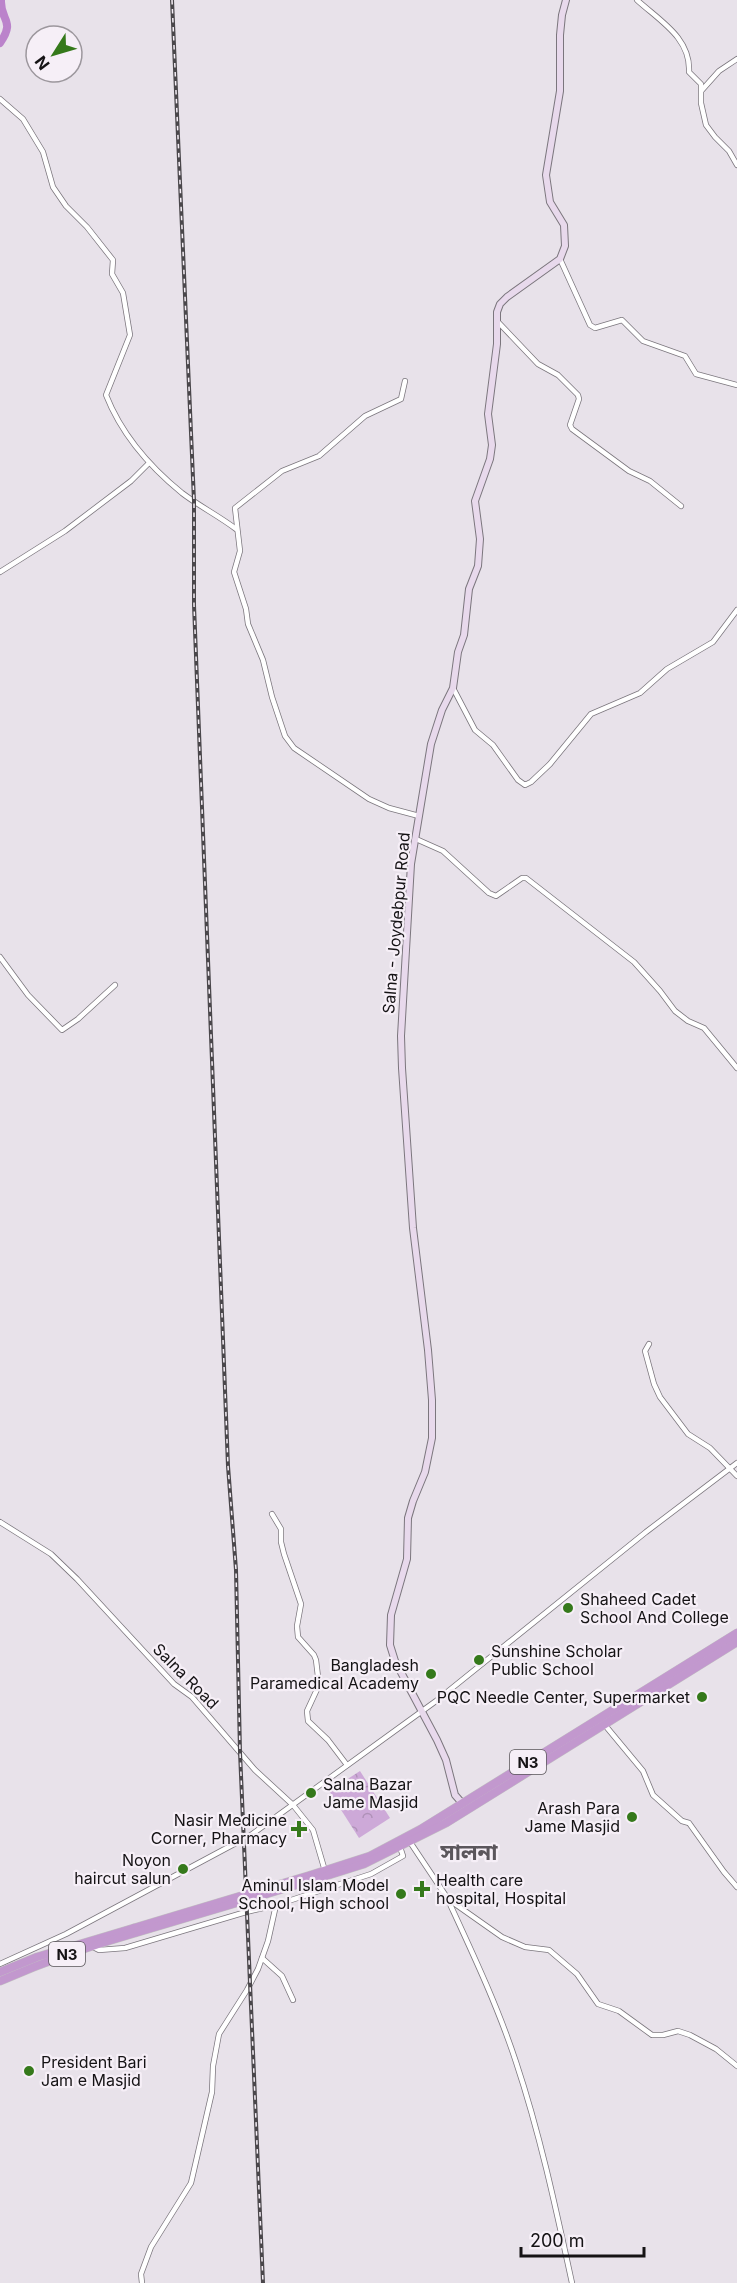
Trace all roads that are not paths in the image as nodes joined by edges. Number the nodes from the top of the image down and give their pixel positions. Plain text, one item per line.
1 (566, 0) edge
2 (637, 0) edge
3 (737, 59) edge
4 (702, 90) junction
5 (0, 99) edge
6 (737, 165) edge
7 (560, 259) junction
8 (498, 322) junction
9 (405, 381) dead end
10 (737, 385) edge
11 (149, 463) junction
12 (681, 506) dead end
13 (236, 529) junction
14 (0, 572) edge
15 (737, 610) edge
16 (453, 687) junction
17 (419, 816) junction
18 (416, 839) junction
19 (0, 957) edge
20 (115, 985) dead end
21 (737, 1068) edge
22 (649, 1344) dead end
23 (737, 1463) edge
24 (730, 1468) junction
25 (737, 1476) edge
26 (272, 1514) dead end
27 (0, 1522) edge
28 (737, 1633) edge
29 (737, 1642) edge
30 (423, 1710) junction
31 (604, 1724) junction
32 (347, 1765) junction
33 (462, 1803) junction
34 (293, 1805) junction
35 (410, 1842) junction
36 (400, 1846) junction
37 (325, 1871) junction
38 (312, 1877) junction
39 (737, 1887) edge
40 (448, 1899) junction
41 (276, 1905) junction
42 (135, 1930) junction
43 (91, 1946) junction
44 (262, 1958) junction
45 (0, 1964) edge
46 (0, 1972) edge
47 (0, 1981) edge
48 (293, 2000) dead end
49 (737, 2066) edge
50 (142, 2283) edge
51 (572, 2283) edge

1 - 7 main road
2 - 4 street
3 - 4 street
4 - 6 street
5 - 11 street
7 - 8 main road, Salna - Joydebpur Road
7 - 10 street
8 - 12 street
8 - 16 main road, Salna - Joydebpur Road
9 - 13 street
11 - 13 street
11 - 14 street
13 - 17 street
15 - 16 street
16 - 17 main road, Salna - Joydebpur Road
17 - 18 main road, Salna - Joydebpur Road
18 - 21 street
18 - 30 main road, Salna - Joydebpur Road
19 - 20 street
22 - 24 street
23 - 24 street
24 - 25 street
24 - 30 street
26 - 32 street
27 - 34 street, Salna Road
28 - 33 highway, N3
29 - 31 highway, N3
30 - 32 street
30 - 33 main road, Salna - Joydebpur Road
31 - 35 highway, N3
31 - 39 street
32 - 34 street
33 - 37 highway, N3
34 - 37 street, Salna Road
34 - 45 street
35 - 36 highway, N3
35 - 40 street
36 - 38 highway, N3
36 - 41 street
37 - 38 highway, N3
38 - 42 highway, N3, bridge
40 - 49 street
40 - 51 street
41 - 43 street
41 - 44 street
42 - 43 highway, N3
42 - 46 highway, N3
43 - 47 highway, N3
44 - 48 street
44 - 50 street

